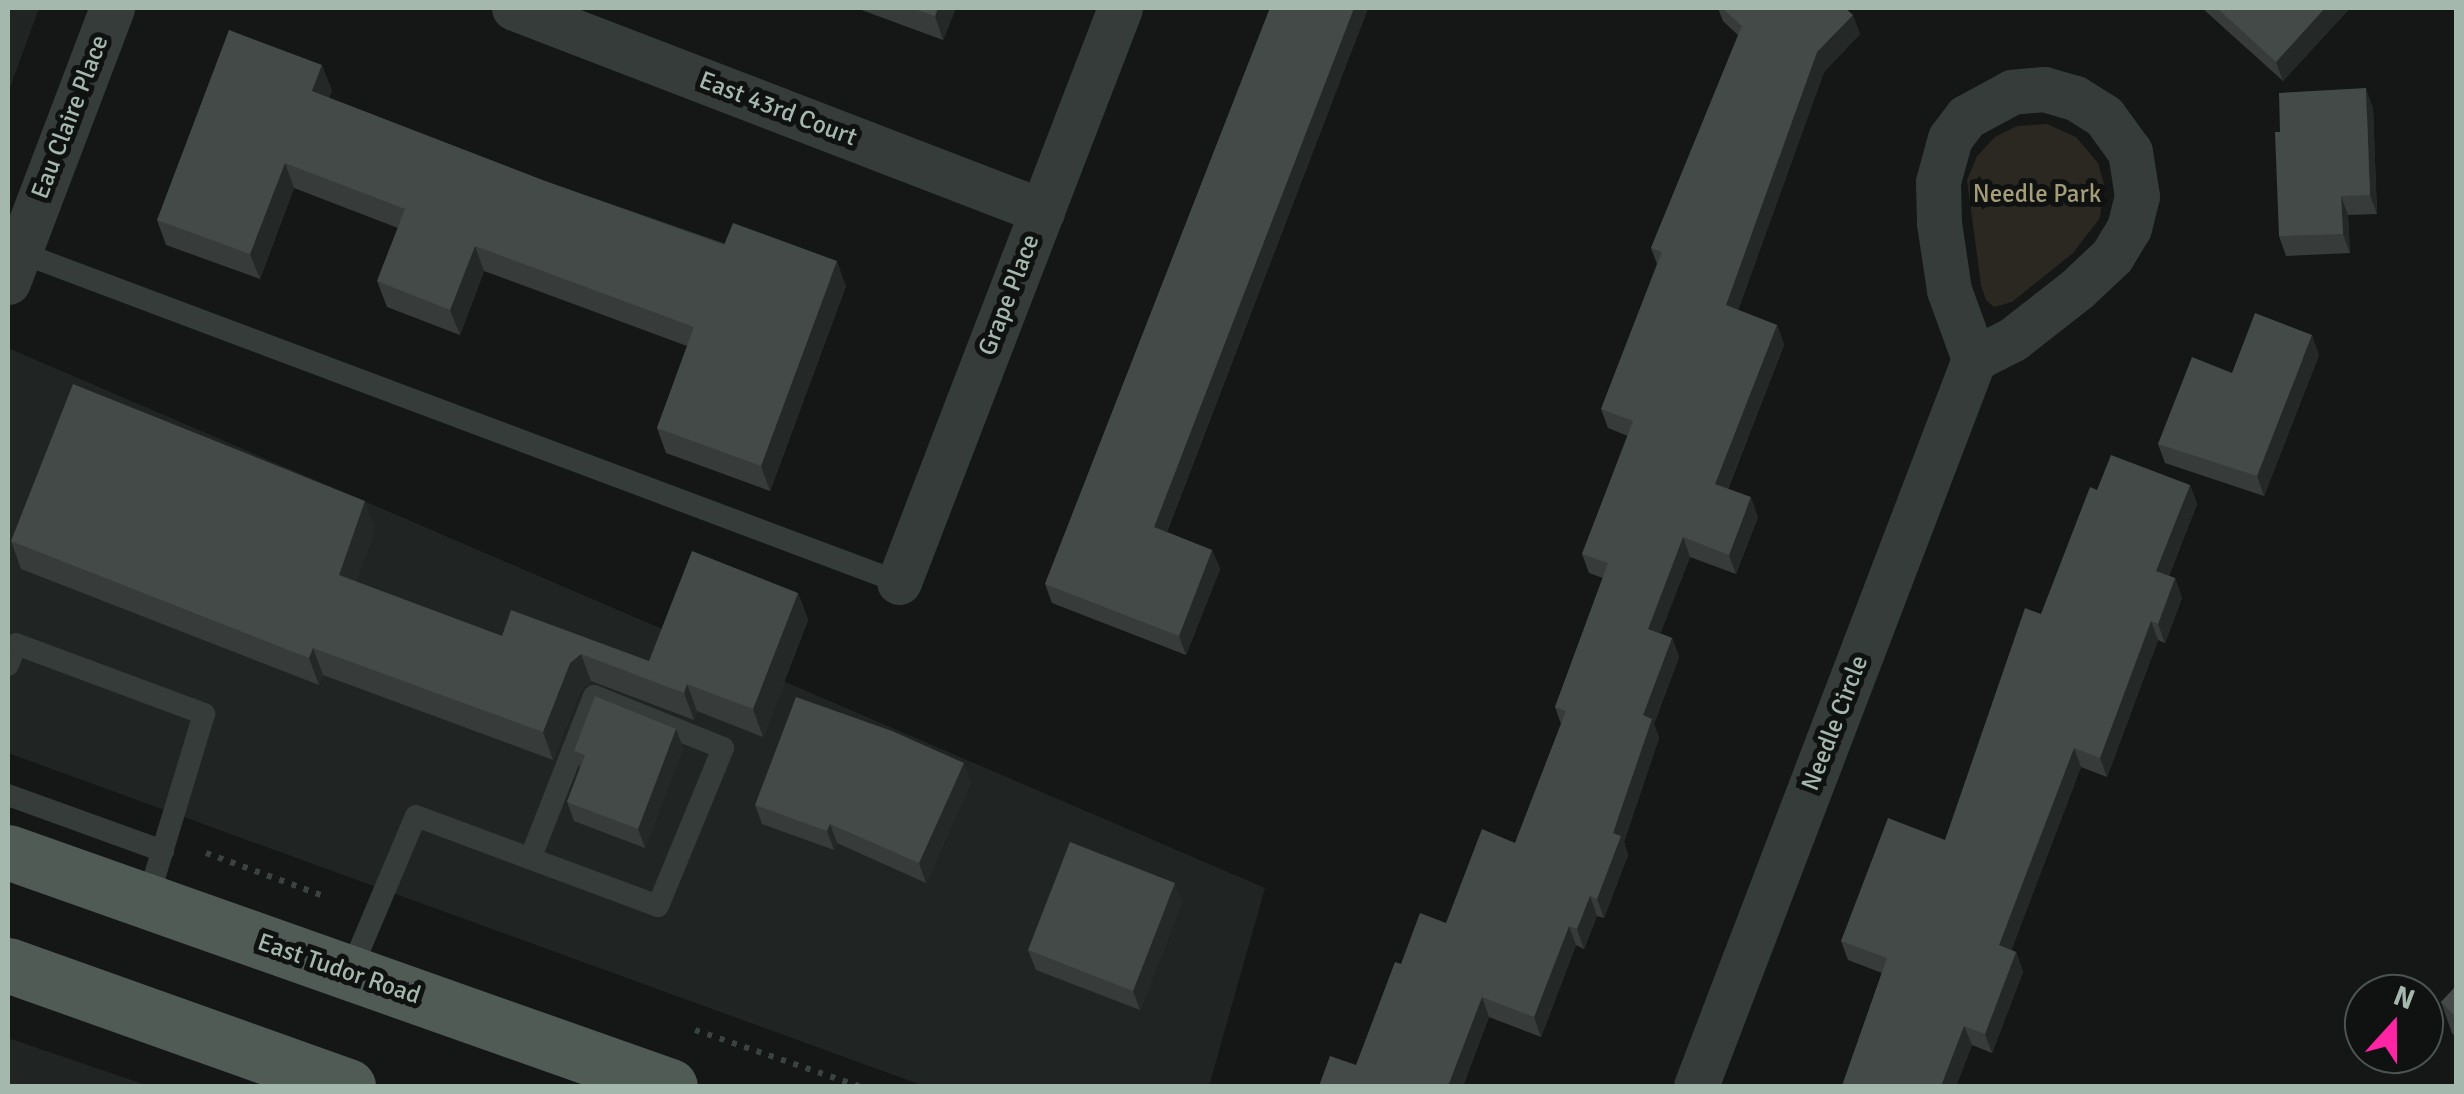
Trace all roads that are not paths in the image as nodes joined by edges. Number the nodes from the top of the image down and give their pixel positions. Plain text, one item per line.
1 (112, 8) edge
2 (514, 8) edge
3 (1120, 8) edge
4 (1042, 210) junction
5 (13, 267) edge
6 (1974, 360) junction
7 (900, 582) joint
8 (8, 665) edge
9 (8, 795) edge
10 (162, 850) junction
11 (8, 852) edge
12 (531, 857) junction
13 (147, 902) junction
14 (8, 966) edge
15 (350, 972) junction
16 (348, 1086) edge
17 (670, 1086) edge
18 (1696, 1086) edge

1 - 5 street, Eau Claire Place
2 - 4 street, East 43rd Court
3 - 4 street, Grape Place
4 - 7 street, Grape Place
5 - 7 lane
6 - 6 street
6 - 18 street, Needle Circle
8 - 10 lane
9 - 10 lane
10 - 13 lane
11 - 13 main road, East Tudor Road
12 - 12 lane
12 - 15 lane
13 - 15 main road, East Tudor Road
14 - 16 main road
15 - 17 main road, East Tudor Road

